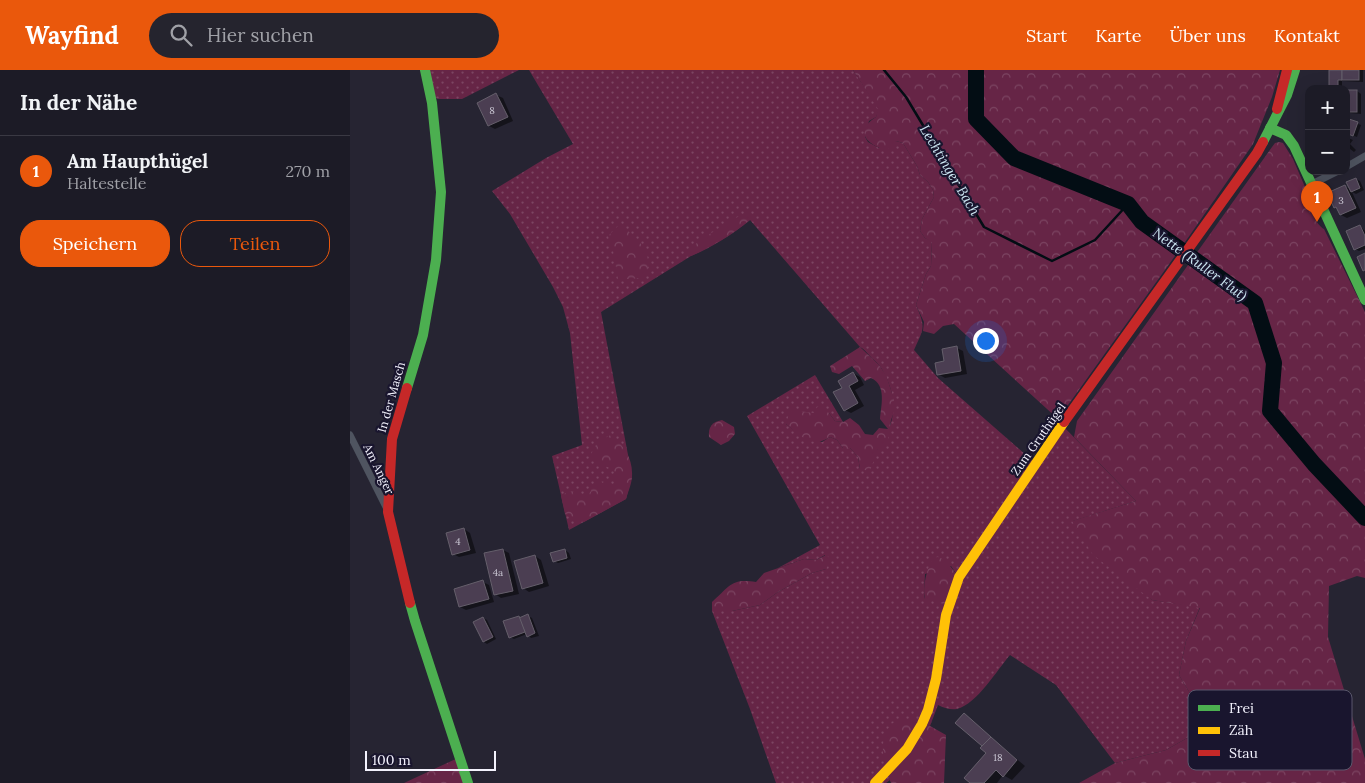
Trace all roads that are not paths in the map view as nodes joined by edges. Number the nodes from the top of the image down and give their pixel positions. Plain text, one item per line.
1 (425, 70) edge
2 (1288, 70) edge
3 (1295, 70) edge
4 (1276, 117) junction
5 (1270, 128) junction
6 (1365, 156) edge
7 (1350, 165) edge
8 (1330, 175) edge
9 (1312, 184) junction
10 (1365, 300) edge
11 (350, 436) edge
12 (388, 512) junction
13 (468, 783) edge
14 (875, 783) edge

1 - 12 street, In der Masch
2 - 4 street
3 - 4 street, Zum Gruthügel
4 - 5 street, Zum Gruthügel
5 - 9 street
5 - 14 street, Zum Gruthügel
6 - 7 street
8 - 9 street
9 - 10 street
11 - 12 street, Am Anger
12 - 13 street, In der Masch

